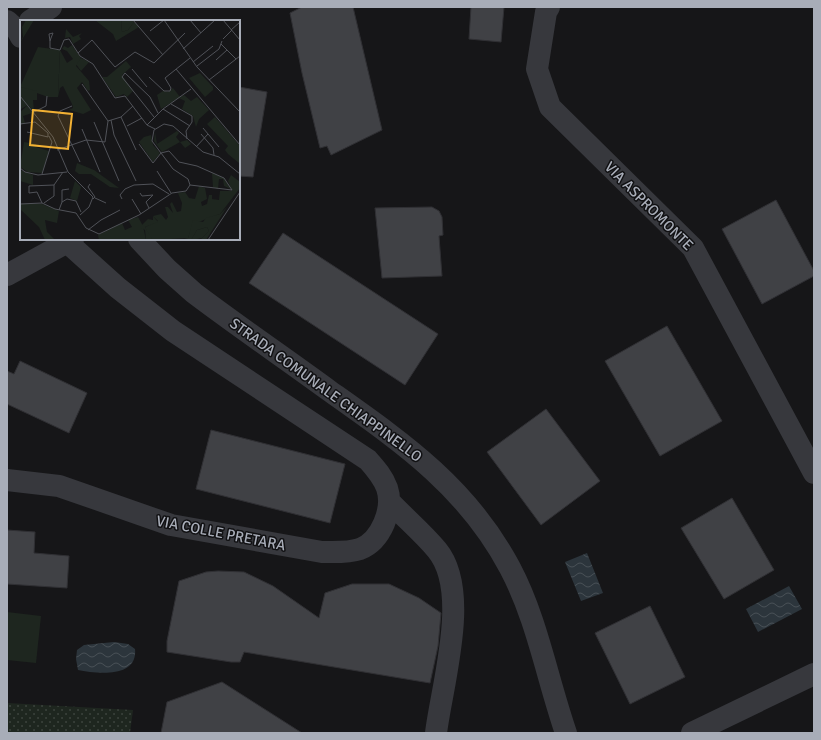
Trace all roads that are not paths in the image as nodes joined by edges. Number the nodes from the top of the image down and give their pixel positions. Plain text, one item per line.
1 (50, 7) edge
2 (549, 7) edge
3 (30, 20) edge
4 (140, 240) edge
5 (71, 241) edge
6 (7, 275) edge
7 (814, 473) edge
8 (7, 480) edge
9 (390, 502) junction
10 (814, 674) edge
11 (436, 733) edge
12 (566, 733) edge
13 (692, 733) edge

1 - 3 street
2 - 7 street, VIA ASPROMONTE
4 - 12 street, STRADA COMUNALE CHIAPPINELLO
5 - 6 street
5 - 9 street, VIA COLLE PRETARA
8 - 9 street, VIA COLLE PRETARA
9 - 11 street
10 - 13 street

